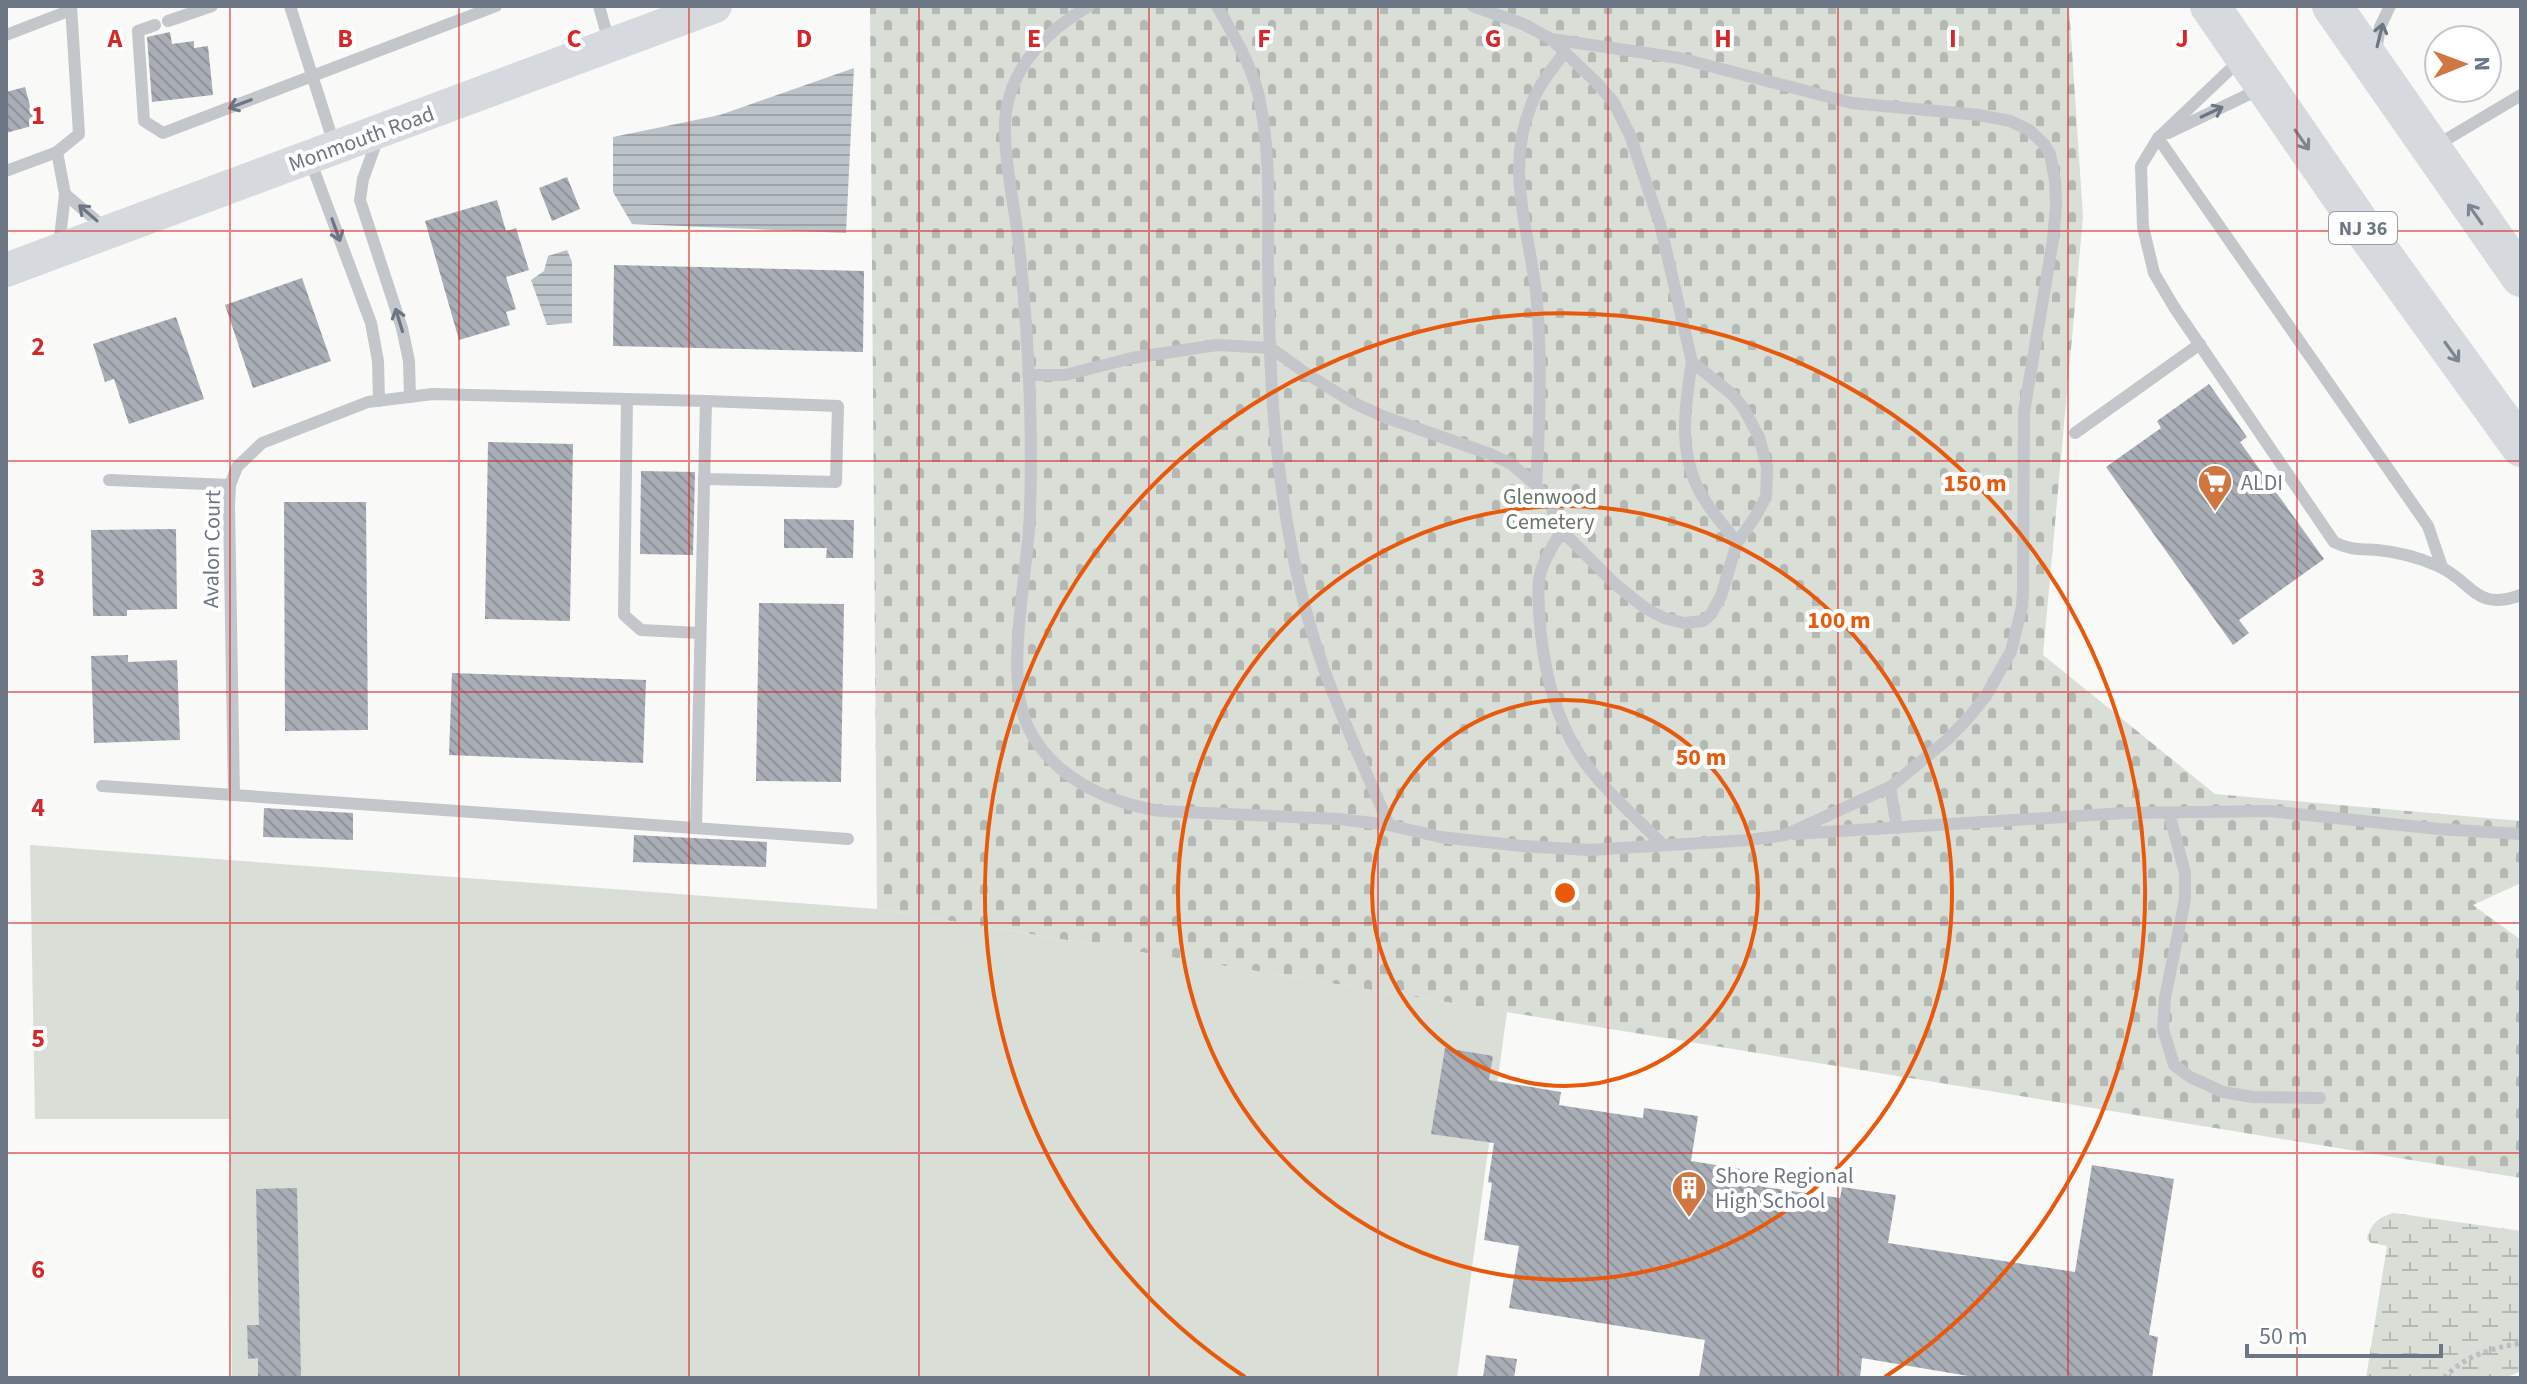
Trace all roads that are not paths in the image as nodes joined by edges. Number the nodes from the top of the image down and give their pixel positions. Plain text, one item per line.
1 (212, 6) edge
2 (290, 6) edge
3 (496, 6) edge
4 (599, 6) edge
5 (715, 6) edge
6 (1089, 6) edge
7 (1217, 6) edge
8 (1473, 6) edge
9 (2210, 6) edge
10 (2332, 6) edge
11 (2390, 6) edge
12 (71, 8) edge
13 (6, 35) edge
14 (1551, 39) junction
15 (610, 46) junction
16 (1565, 52) junction
17 (2373, 66) junction
18 (2254, 72) junction
19 (313, 77) junction
20 (2521, 95) edge
21 (381, 131) junction
22 (2158, 138) junction
23 (2431, 149) junction
24 (57, 152) junction
25 (322, 152) junction
26 (6, 171) edge
27 (65, 194) junction
28 (110, 232) junction
29 (58, 251) junction
30 (6, 270) edge
31 (2521, 277) edge
32 (2200, 344) junction
33 (1271, 348) junction
34 (1692, 362) junction
35 (1028, 375) junction
36 (410, 397) junction
37 (627, 399) junction
38 (379, 401) junction
39 (706, 401) junction
40 (2075, 433) dead end
41 (2521, 447) edge
42 (704, 479) junction
43 (109, 480) dead end
44 (230, 485) junction
45 (1536, 485) junction
46 (1562, 531) junction
47 (1737, 543) junction
48 (2442, 567) junction
49 (2521, 595) edge
50 (700, 633) junction
51 (102, 786) dead end
52 (1890, 787) junction
53 (234, 795) junction
54 (2169, 813) junction
55 (1389, 825) junction
56 (696, 828) junction
57 (1897, 828) junction
58 (2521, 834) edge
59 (1785, 835) junction
60 (848, 839) dead end
61 (1663, 845) junction
62 (2320, 1098) dead end

19 -> 1 lane
2 - 19 lane
3 - 19 lane
4 - 15 lane
5 - 15 main road, Monmouth Road
6 - 35 lane
7 - 33 lane
8 - 14 lane
9 - 18 highway, NJ 36
10 - 17 highway
17 -> 11 lane
12 - 13 lane
12 - 24 lane
14 - 16 lane
14 - 52 lane
15 - 21 main road, Monmouth Road
16 - 34 lane
16 - 45 lane
17 - 23 highway
18 - 22 lane
22 -> 18 lane
18 -> 41 highway, NJ 36
19 - 25 lane
20 - 23 lane
21 - 25 main road, Monmouth Road
36 -> 21 lane
22 - 32 lane
22 - 48 lane
31 -> 23 highway
24 - 26 lane
24 - 27 lane
25 - 28 main road, Monmouth Road
25 -> 38 lane
28 -> 27 lane
27 - 29 lane
28 - 29 main road, Monmouth Road
29 - 30 main road, Monmouth Road
32 - 40 lane
32 - 48 lane
33 - 35 lane
33 - 45 lane
33 - 55 lane
34 - 47 lane
34 - 47 lane
35 - 55 lane
36 - 37 lane, Avalon Court
36 - 38 lane, Avalon Court
37 - 39 lane, Avalon Court
37 - 50 lane
38 - 44 lane, Avalon Court
39 - 42 lane
39 - 42 lane, Avalon Court
42 - 50 lane
43 - 44 lane
44 - 53 lane, Avalon Court
45 - 46 lane
46 - 47 lane
46 - 61 lane
48 - 49 lane
50 - 56 lane
51 - 53 lane
52 - 57 lane
52 - 59 lane
53 - 56 lane
54 - 57 lane
54 - 58 lane
54 - 62 lane
55 - 61 lane
56 - 60 lane
57 - 59 lane
59 - 61 lane

